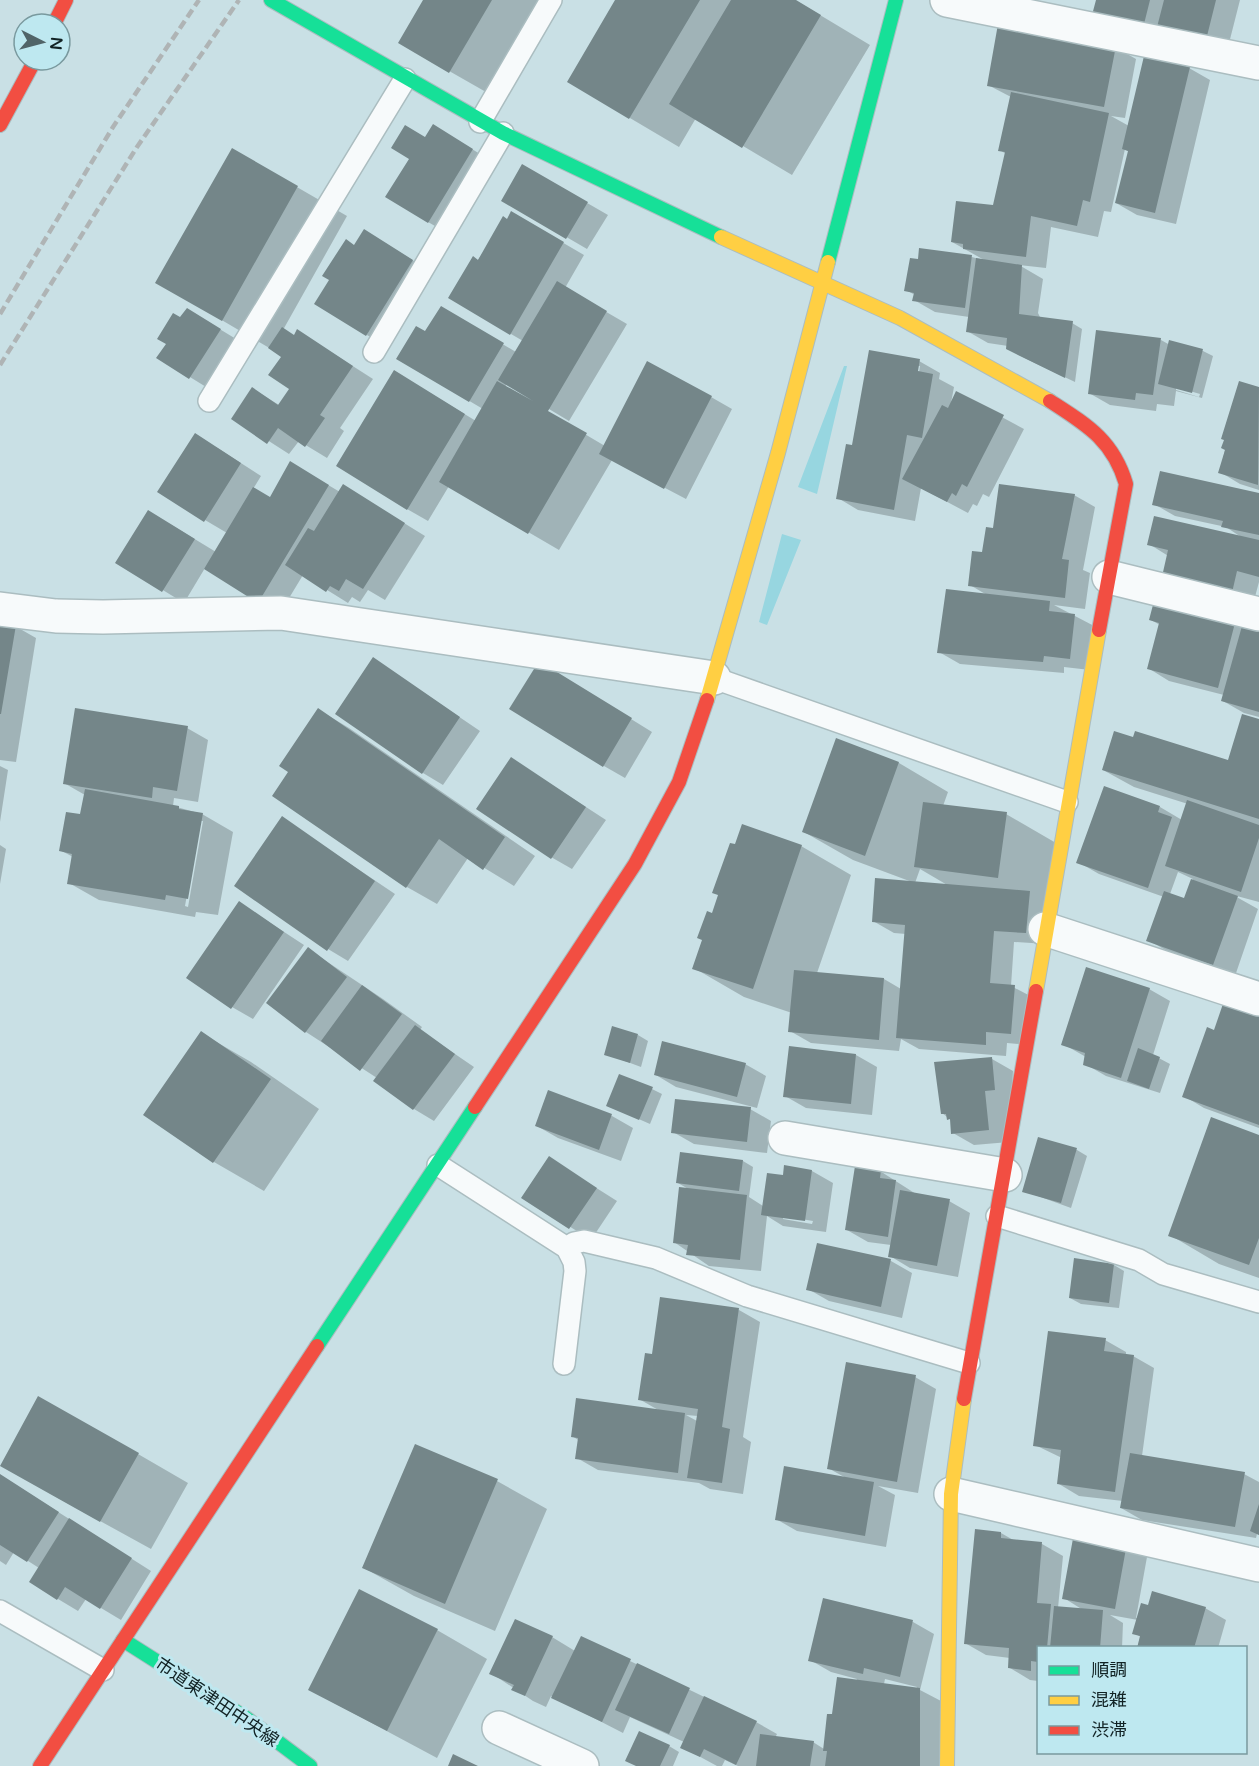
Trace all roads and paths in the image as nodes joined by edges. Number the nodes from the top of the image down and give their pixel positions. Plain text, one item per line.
1 (271, 0) edge
2 (551, 0) edge
3 (896, 0) edge
4 (946, 0) edge
5 (1259, 63) edge
6 (28, 72) edge
7 (405, 79) junction
8 (480, 122) junction
9 (0, 125) edge
10 (503, 134) junction
11 (824, 284) junction
12 (374, 352) dead end
13 (210, 401) dead end
14 (1109, 577) junction
15 (0, 609) edge
16 (1259, 614) edge
17 (714, 678) junction
18 (1067, 802) junction
19 (1045, 929) junction
20 (1259, 999) edge
21 (785, 1138) dead end
22 (438, 1165) junction
23 (1005, 1175) junction
24 (997, 1216) junction
25 (567, 1248) junction
26 (1259, 1302) edge
27 (969, 1363) junction
28 (564, 1364) dead end
29 (951, 1494) junction
30 (1259, 1565) edge
31 (0, 1611) edge
32 (123, 1640) junction
33 (103, 1670) junction
34 (499, 1728) dead end
35 (40, 1766) edge
36 (310, 1766) edge
37 (582, 1766) edge
38 (947, 1766) edge

1 - 7 main road
2 - 8 lane
3 - 11 main road
4 - 5 street
6 - 9 main road
7 - 8 main road
7 - 13 lane
8 - 10 main road
10 - 11 main road
10 - 12 lane
11 - 14 main road
11 - 17 main road
14 - 16 street
14 - 18 main road
15 - 17 street
17 - 18 lane
17 - 22 main road
18 - 19 main road
19 - 20 street
19 - 23 main road
21 - 23 street
22 - 25 lane
22 - 32 main road
23 - 24 main road
24 - 26 lane
24 - 27 main road
25 - 27 lane
25 - 28 lane
27 - 29 main road
29 - 30 street
29 - 38 main road
31 - 33 lane
32 - 33 main road
32 - 36 main road, 市道東津田中央線
33 - 35 main road
34 - 37 street

